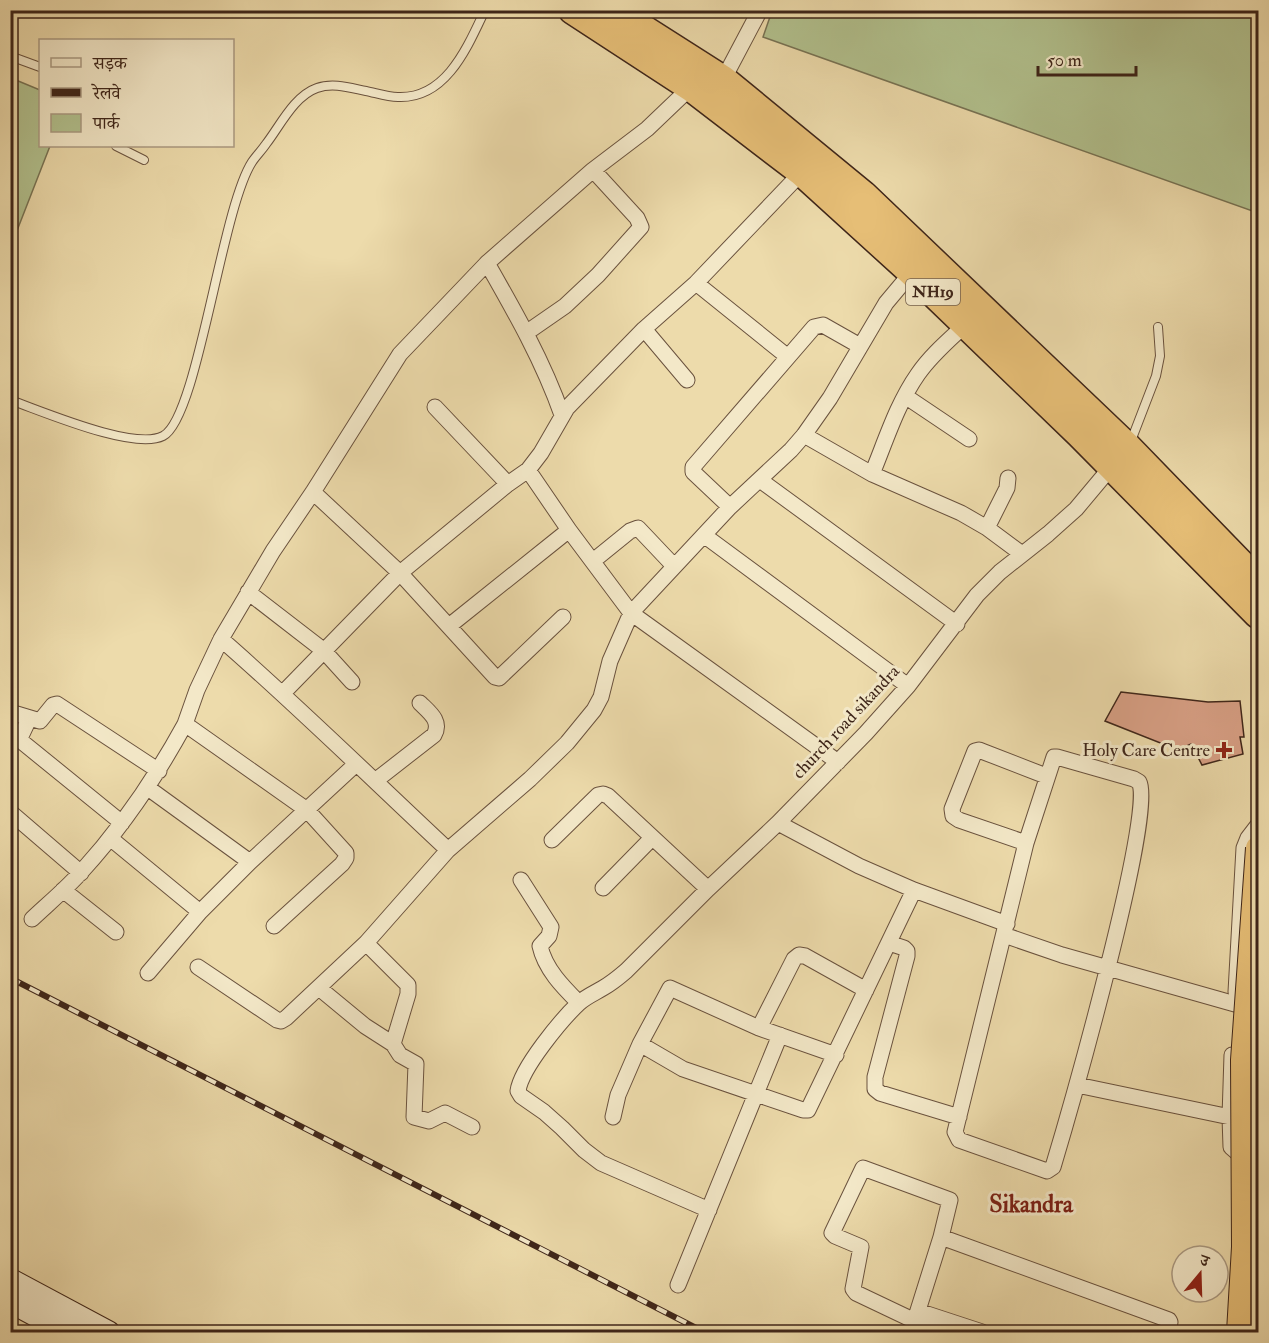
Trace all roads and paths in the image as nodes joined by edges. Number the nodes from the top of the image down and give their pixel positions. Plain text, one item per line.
1 (485, 10) edge
2 (573, 10) edge
3 (613, 10) edge
4 (760, 10) edge
5 (10, 56) edge
6 (39, 67) edge
7 (723, 80) junction
8 (691, 87) junction
9 (118, 147) edge
10 (144, 160) dead end
11 (594, 170) junction
12 (802, 171) junction
13 (487, 263) junction
14 (912, 272) junction
15 (696, 283) junction
16 (966, 324) junction
17 (1158, 327) dead end
18 (644, 329) junction
19 (526, 333) junction
20 (860, 346) junction
21 (788, 357) junction
22 (687, 380) dead end
23 (905, 396) junction
24 (10, 400) edge
25 (435, 406) dead end
26 (562, 415) junction
27 (804, 435) junction
28 (969, 440) dead end
29 (1120, 457) junction
30 (528, 470) junction
31 (872, 474) junction
32 (1008, 478) dead end
33 (760, 480) junction
34 (507, 484) junction
35 (313, 492) junction
36 (730, 507) junction
37 (987, 528) junction
38 (569, 530) junction
39 (705, 536) junction
40 (1022, 554) junction
41 (592, 561) junction
42 (674, 566) junction
43 (400, 573) junction
44 (1258, 582) edge
45 (248, 592) junction
46 (631, 613) junction
47 (1258, 614) edge
48 (562, 617) dead end
49 (957, 624) junction
50 (449, 626) junction
51 (221, 639) junction
52 (323, 650) junction
53 (352, 682) dead end
54 (908, 686) junction
55 (284, 693) junction
56 (420, 703) dead end
57 (10, 712) edge
58 (29, 719) junction
59 (185, 724) junction
60 (838, 762) junction
61 (356, 764) junction
62 (159, 771) junction
63 (1046, 776) junction
64 (375, 782) junction
65 (148, 788) junction
66 (307, 810) junction
67 (10, 812) edge
68 (122, 823) junction
69 (778, 823) junction
70 (1258, 825) edge
71 (110, 838) junction
72 (652, 838) junction
73 (552, 840) dead end
74 (1026, 843) junction
75 (1258, 848) edge
76 (448, 850) junction
77 (250, 862) junction
78 (81, 873) junction
79 (521, 880) dead end
80 (603, 888) dead end
81 (708, 889) junction
82 (63, 890) junction
83 (914, 890) junction
84 (200, 912) junction
85 (32, 919) dead end
86 (274, 926) dead end
87 (1005, 929) junction
88 (116, 932) dead end
89 (366, 943) junction
90 (889, 943) junction
91 (198, 967) dead end
92 (1106, 967) junction
93 (148, 973) dead end
94 (319, 988) junction
95 (866, 990) junction
96 (579, 1003) junction
97 (1235, 1004) junction
98 (759, 1028) junction
99 (780, 1035) junction
100 (393, 1044) junction
101 (640, 1044) junction
102 (836, 1055) junction
103 (1077, 1085) junction
104 (755, 1094) junction
105 (1258, 1114) edge
106 (613, 1117) dead end
107 (959, 1117) junction
108 (1230, 1117) junction
109 (472, 1127) dead end
110 (1258, 1165) edge
111 (1258, 1202) edge
112 (709, 1210) junction
113 (941, 1237) junction
114 (12, 1284) edge
115 (678, 1285) dead end
116 (1257, 1298) edge
117 (10, 1302) edge
118 (917, 1316) junction
119 (66, 1332) edge
120 (109, 1332) edge
121 (938, 1332) edge
122 (982, 1332) edge
123 (1168, 1332) edge
124 (1239, 1332) edge
125 (1255, 1332) edge

1 - 24 lane
2 - 8 highway, NH19
3 - 7 highway, NH19
4 - 7 street
5 - 6 lane
7 - 29 highway, NH19
8 - 11 street
8 - 12 highway, NH19
9 - 10 lane
11 - 13 street
11 - 19 street
12 - 14 highway, NH19
12 - 15 street
13 - 19 street
13 - 35 street
14 - 16 highway, NH19
14 - 20 street
15 - 18 street
15 - 21 street
16 - 23 street
16 - 29 highway, NH19
17 - 29 lane
18 - 22 street
18 - 26 street
19 - 26 street
20 - 21 street
20 - 27 street
21 - 36 street
23 - 28 street
23 - 31 street
25 - 34 street
26 - 30 street
27 - 31 street
27 - 33 street
29 - 40 street, church road sikandra
29 - 44 highway, NH19
29 - 47 highway, NH19
30 - 34 street
30 - 38 street
31 - 37 street
32 - 37 street
33 - 36 street
33 - 49 street
34 - 43 street
35 - 43 street
35 - 45 street
36 - 39 street
37 - 40 street
38 - 41 street
38 - 50 street
39 - 42 street
39 - 54 street
40 - 49 street, church road sikandra
41 - 42 street
41 - 46 street
42 - 46 street
43 - 50 street
43 - 52 street
45 - 51 street
45 - 52 street
46 - 60 street
46 - 76 street
48 - 50 street
49 - 54 street, church road sikandra
51 - 55 street
51 - 59 street
52 - 53 street
52 - 55 street
54 - 60 street, church road sikandra
55 - 61 street
56 - 64 street
57 - 58 street
58 - 62 street
58 - 68 street
59 - 62 street
59 - 66 street
60 - 69 street, church road sikandra
61 - 64 street
61 - 66 street
62 - 65 street
63 - 74 street
63 - 74 street
63 - 92 street
64 - 76 street
65 - 68 street
65 - 77 street
66 - 77 street
66 - 86 street
67 - 78 street
68 - 71 street
69 - 81 street, church road sikandra
69 - 83 street
70 - 97 street
71 - 78 street
71 - 84 street
72 - 73 street
72 - 80 street
72 - 81 street
74 - 87 street
75 - 124 main road, bridge
76 - 89 street
77 - 84 street
78 - 82 street
79 - 96 street
81 - 96 street, church road sikandra
82 - 85 street
82 - 88 street
83 - 87 street
83 - 90 street
84 - 93 street
87 - 92 street
87 - 107 street
89 - 94 street
89 - 100 street
90 - 95 street
90 - 107 street
91 - 94 street
92 - 97 street
92 - 103 street
94 - 100 street
95 - 98 street
95 - 102 street
96 - 112 street, church road sikandra
97 - 108 street
98 - 99 street
98 - 101 street
99 - 102 street
99 - 104 street
100 - 109 street
101 - 104 street
101 - 106 street
102 - 104 street
103 - 107 street
103 - 108 street
104 - 112 street
105 - 108 street
108 - 110 street
111 - 116 street
112 - 115 street
113 - 118 street
113 - 118 street
113 - 123 street
114 - 120 street
116 - 125 street
117 - 119 street
118 - 121 street
118 - 122 street

